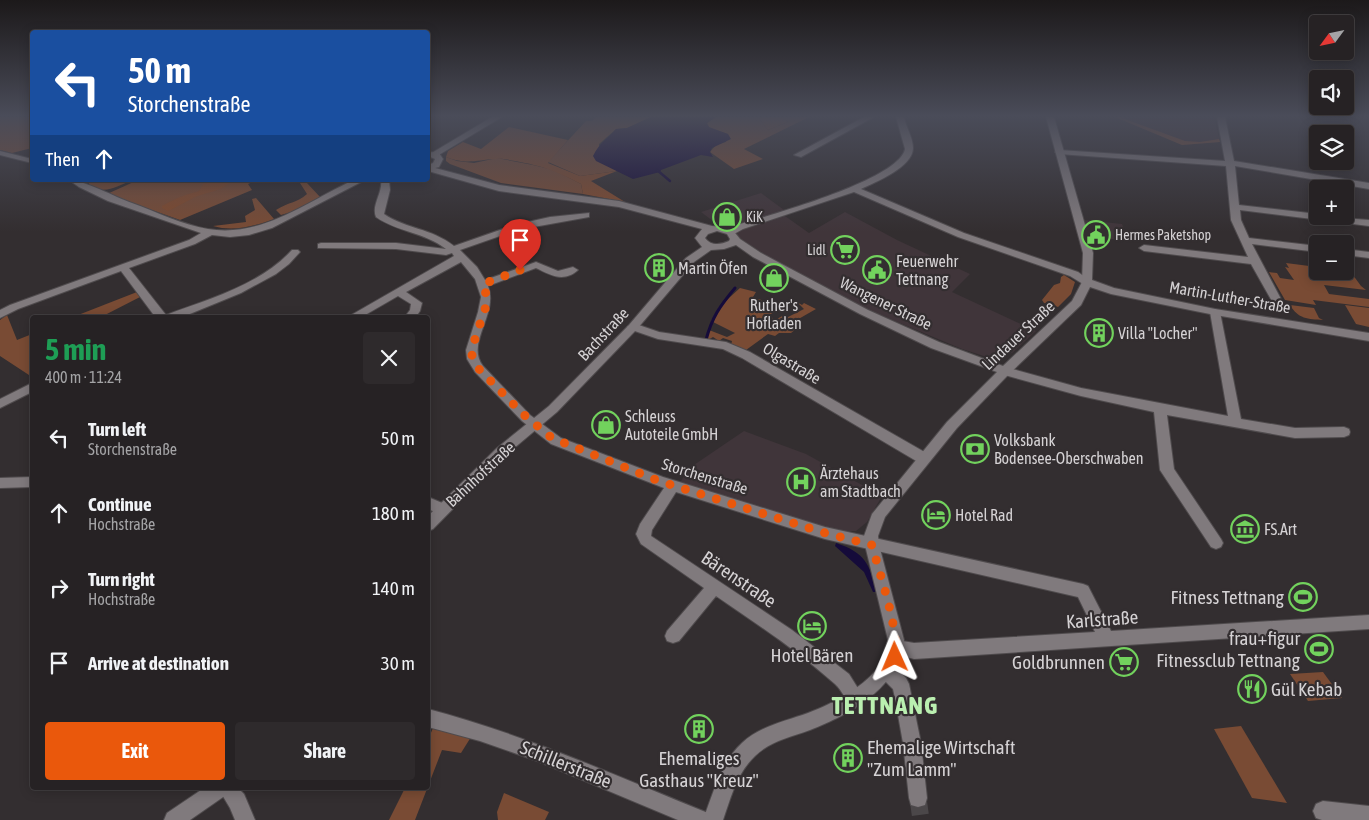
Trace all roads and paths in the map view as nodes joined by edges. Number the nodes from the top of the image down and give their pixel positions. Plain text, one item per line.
1 (9, 155) edge
2 (433, 155) edge
3 (908, 155) edge
4 (1060, 155) edge
5 (1106, 155) edge
6 (1228, 155) edge
7 (30, 160) edge
8 (1230, 164) junction
9 (430, 169) edge
10 (452, 174) junction
11 (78, 182) edge
12 (357, 182) edge
13 (385, 182) edge
14 (1369, 186) edge
15 (855, 189) junction
16 (1235, 207) junction
17 (586, 215) dead end
18 (684, 221) junction
19 (1369, 223) edge
20 (712, 229) junction
21 (209, 232) junction
22 (733, 236) junction
23 (701, 238) junction
24 (1245, 240) junction
25 (321, 246) dead end
26 (710, 246) junction
27 (725, 246) junction
28 (1144, 248) dead end
29 (1309, 248) edge
30 (295, 252) dead end
31 (457, 253) junction
32 (1354, 253) edge
33 (757, 255) junction
34 (1369, 255) edge
35 (690, 260) junction
36 (1255, 261) junction
37 (123, 267) junction
38 (573, 270) dead end
39 (1087, 282) junction
40 (483, 284) junction
41 (398, 291) junction
42 (1277, 301) dead end
43 (1215, 312) junction
44 (0, 315) edge
45 (160, 315) edge
46 (176, 315) edge
47 (356, 315) edge
48 (412, 315) edge
49 (633, 327) junction
50 (1369, 337) edge
51 (1005, 371) junction
52 (30, 387) edge
53 (0, 404) edge
54 (1160, 409) junction
55 (1235, 422) junction
56 (534, 425) junction
57 (1344, 432) dead end
58 (923, 458) junction
59 (30, 482) edge
60 (0, 483) edge
61 (673, 485) junction
62 (430, 504) edge
63 (442, 509) junction
64 (430, 523) edge
65 (1216, 543) dead end
66 (872, 545) junction
67 (715, 586) junction
68 (1369, 622) edge
69 (673, 636) dead end
70 (1107, 639) junction
71 (897, 648) junction
72 (886, 670) junction
73 (855, 698) junction
74 (430, 719) edge
75 (216, 790) edge
76 (229, 790) edge
77 (918, 798) tunnel mouth
78 (1323, 812) dead end
79 (1369, 816) edge
80 (174, 820) edge
81 (245, 820) edge
82 (701, 820) edge
83 (713, 820) edge

1 - 7 street
2 - 10 street
3 - 15 street
4 - 39 street, Lindauer Straße
5 - 8 street
6 - 8 street
8 - 14 street
8 - 16 street
9 - 10 street
10 - 18 street
11 - 21 street
12 - 21 street
13 - 31 street
15 - 22 street
15 - 39 street, Martin-Luther-Straße
16 - 19 street
16 - 24 street
17 - 31 street
18 - 20 street
18 - 23 street
20 - 22 street
20 - 23 street
21 - 37 street
22 - 27 street
22 - 33 street, Wangener Straße
23 - 26 street
23 - 35 street, Bachstraße
24 - 29 street
24 - 36 street
25 - 31 street
26 - 27 street, Wangener Straße
26 - 35 street, Bachstraße
27 - 33 street, Wangener Straße
28 - 36 street
30 - 46 street
31 - 40 street
31 - 41 street
32 - 34 street
33 - 51 street, Wangener Straße
35 - 49 street, Bachstraße
36 - 42 street
37 - 44 street
37 - 45 street
38 - 40 street
39 - 43 street, Martin-Luther-Straße
39 - 51 street, Lindauer Straße
40 - 56 street, Storchenstraße
41 - 47 street
41 - 48 street
43 - 50 street, Martin-Luther-Straße
43 - 55 street
49 - 56 street, Bachstraße
49 - 58 street, Olgastraße
51 - 54 street, Wangener Straße
51 - 58 street, Lindauer Straße
52 - 53 street
54 - 55 street, Wangener Straße
54 - 65 street
55 - 57 street, Wangener Straße
56 - 61 street, Storchenstraße
56 - 63 street, Bahnhofstraße
58 - 66 street, Lindauer Straße
59 - 60 street
61 - 66 street, Storchenstraße
61 - 67 street, Bärenstraße
62 - 63 street
63 - 64 street, Bahnhofstraße
66 - 70 street, Storchenstraße
66 - 71 street
67 - 69 street
67 - 73 street, Bärenstraße
68 - 70 street, Karlstraße
70 - 71 street, Karlstraße
71 - 72 street
72 - 73 street
72 - 77 street
73 - 83 street
74 - 82 street, Schillerstraße
75 - 80 street
76 - 81 street
78 - 79 street

